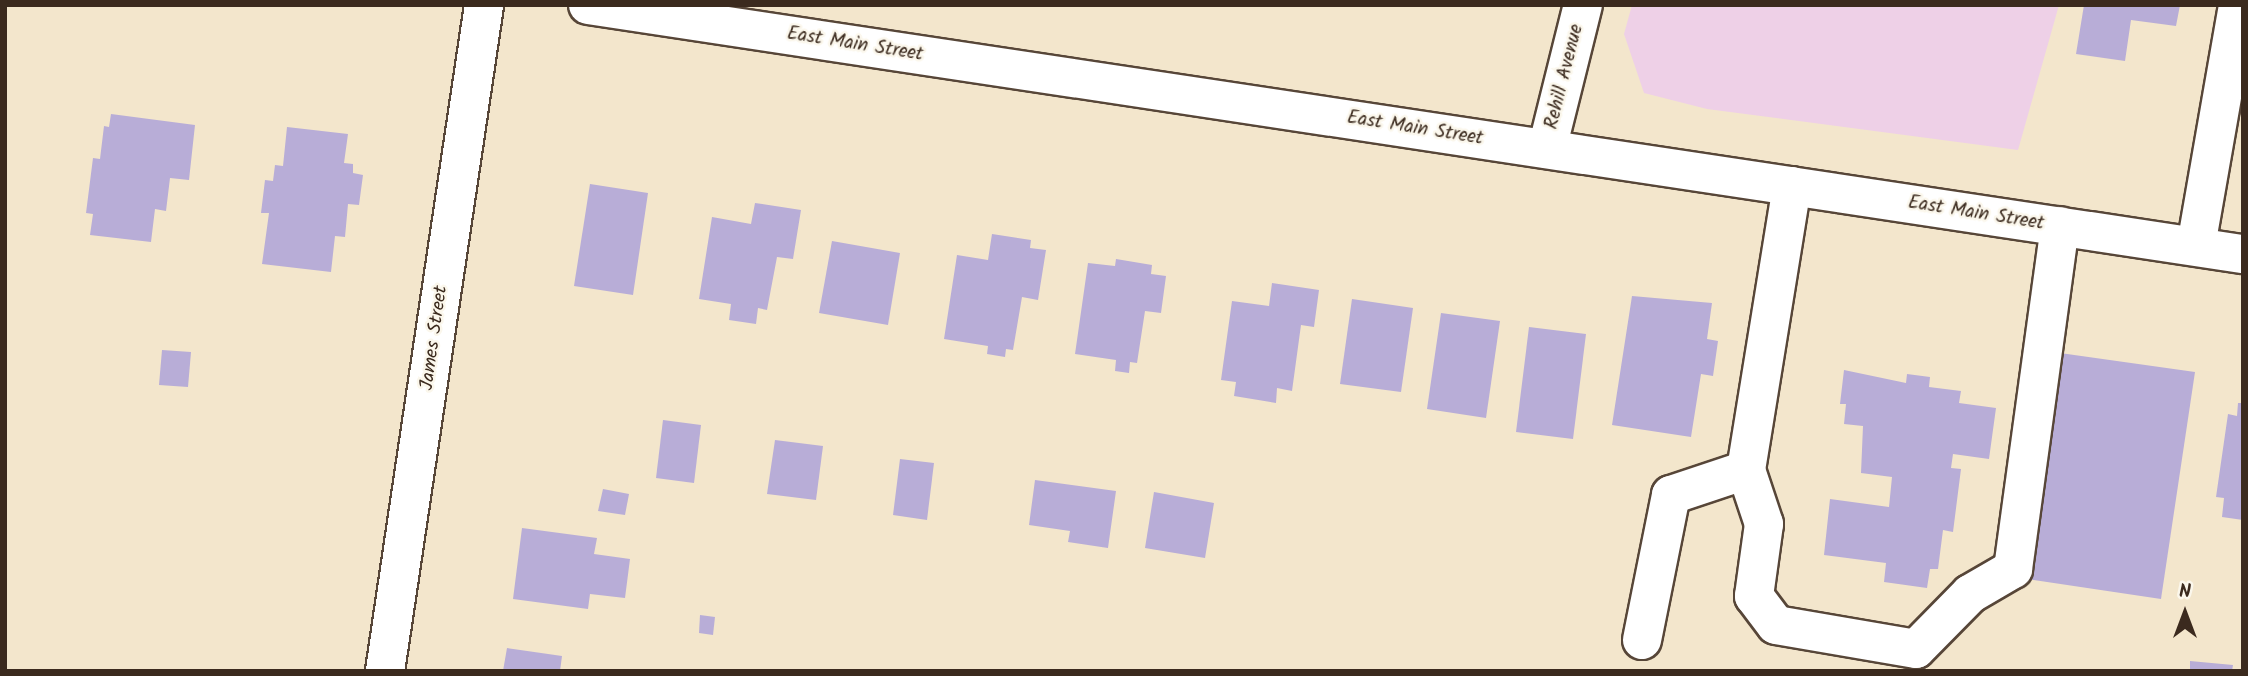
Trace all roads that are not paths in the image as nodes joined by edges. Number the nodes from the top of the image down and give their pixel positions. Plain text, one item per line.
1 (484, 5) edge
2 (588, 5) edge
3 (1583, 5) edge
4 (2238, 5) edge
5 (1547, 149) junction
6 (1792, 186) junction
7 (2060, 226) junction
8 (2196, 246) junction
9 (2243, 254) edge
10 (1745, 470) junction
11 (1642, 640) dead end
12 (385, 671) edge

1 - 12 street, James Street
2 - 5 street, East Main Street
3 - 5 street, Rehill Avenue
4 - 8 street
5 - 6 street, East Main Street
6 - 7 street, East Main Street
6 - 10 street
7 - 8 street, East Main Street
7 - 10 street
8 - 9 street, East Main Street
10 - 11 street

